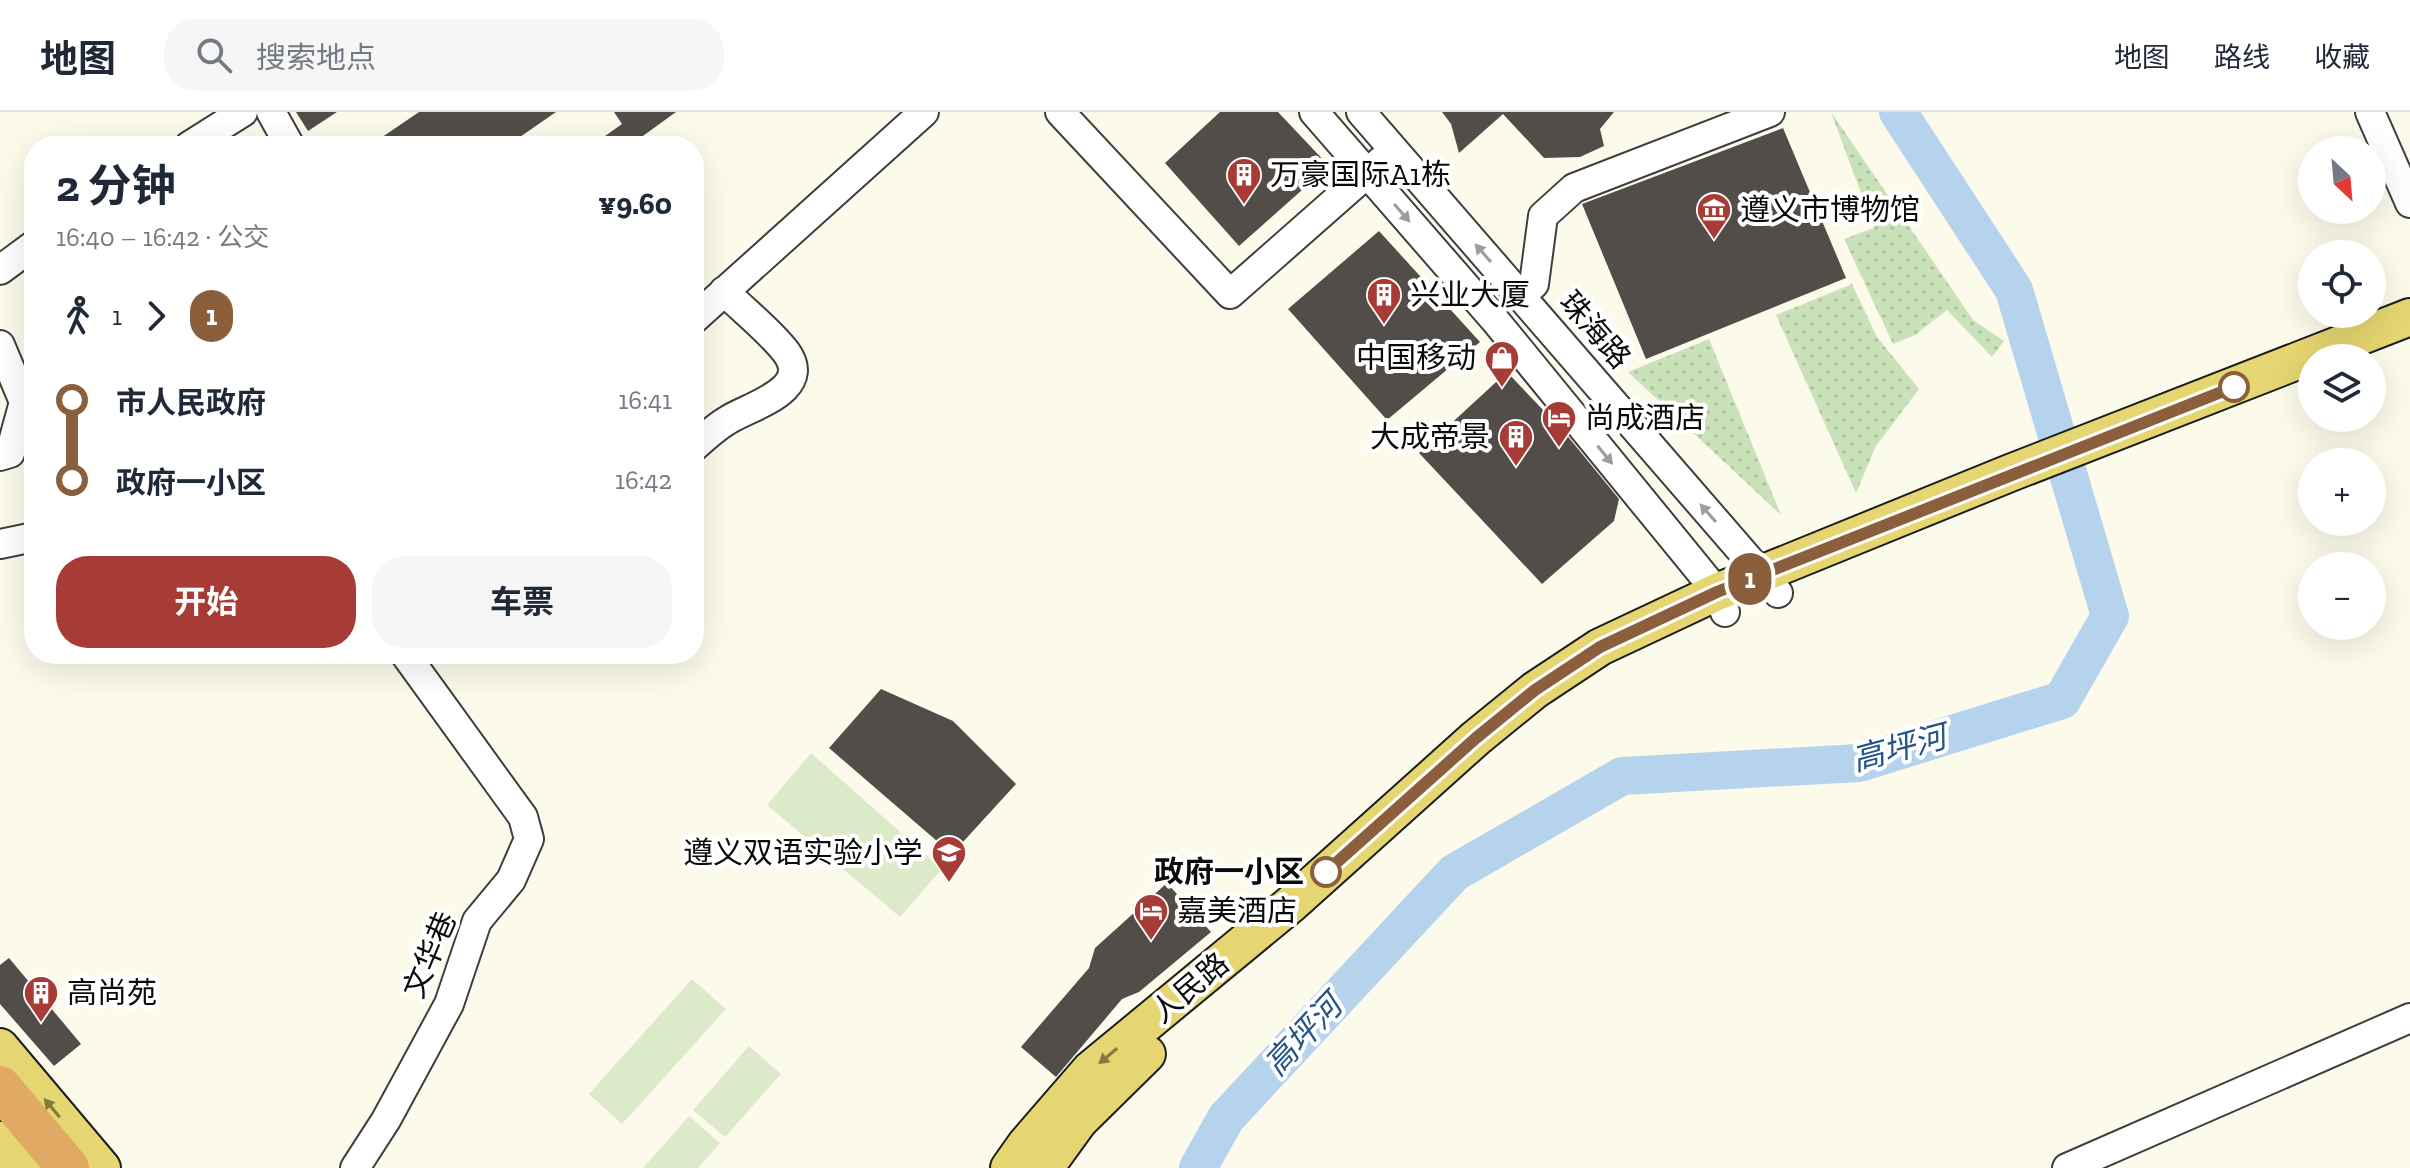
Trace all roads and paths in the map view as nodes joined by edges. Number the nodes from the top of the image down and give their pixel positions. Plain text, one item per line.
1 (243, 112) edge
2 (271, 112) edge
3 (924, 112) edge
4 (1060, 112) edge
5 (1314, 112) edge
6 (1361, 112) edge
7 (1770, 112) edge
8 (2370, 112) edge
9 (205, 136) edge
10 (284, 136) edge
11 (1394, 150) junction
12 (1367, 173) junction
13 (2410, 203) edge
14 (24, 252) edge
15 (0, 270) edge
16 (724, 291) junction
17 (1521, 296) junction
18 (704, 310) edge
19 (2410, 317) edge
20 (2410, 334) edge
21 (2385, 344) edge
22 (0, 345) edge
23 (2298, 379) edge
24 (704, 439) edge
25 (2125, 439) junction
26 (0, 456) edge
27 (24, 539) edge
28 (0, 544) edge
29 (1769, 584) junction
30 (1721, 602) junction
31 (412, 664) edge
32 (2410, 1018) edge
33 (0, 1047) edge
34 (0, 1087) edge
35 (0, 1115) edge
36 (0, 1140) edge
37 (1036, 1162) edge
38 (24, 1168) edge
39 (44, 1168) edge
40 (68, 1168) edge
41 (102, 1168) edge
42 (355, 1168) edge
43 (2067, 1168) edge

1 - 9 street
2 - 10 street
3 - 16 street
4 - 12 street
5 - 12 street
6 - 11 street, 珠海路
7 - 17 street
8 - 13 street
11 - 12 street
17 -> 11 street, 珠海路
12 -> 30 street
14 - 15 street
16 - 18 street
16 - 24 street
29 -> 17 street, 珠海路
19 - 25 main road, 人民路
20 - 21 main road
22 - 26 street
23 - 25 main road, 人民路
25 - 29 main road, 人民路
27 - 28 street
29 - 30 main road, 人民路
30 - 37 main road, 人民路
31 - 42 street, 文华巷
32 - 43 street
41 -> 33 main road
34 - 40 highway
35 - 39 highway
36 - 38 main road

